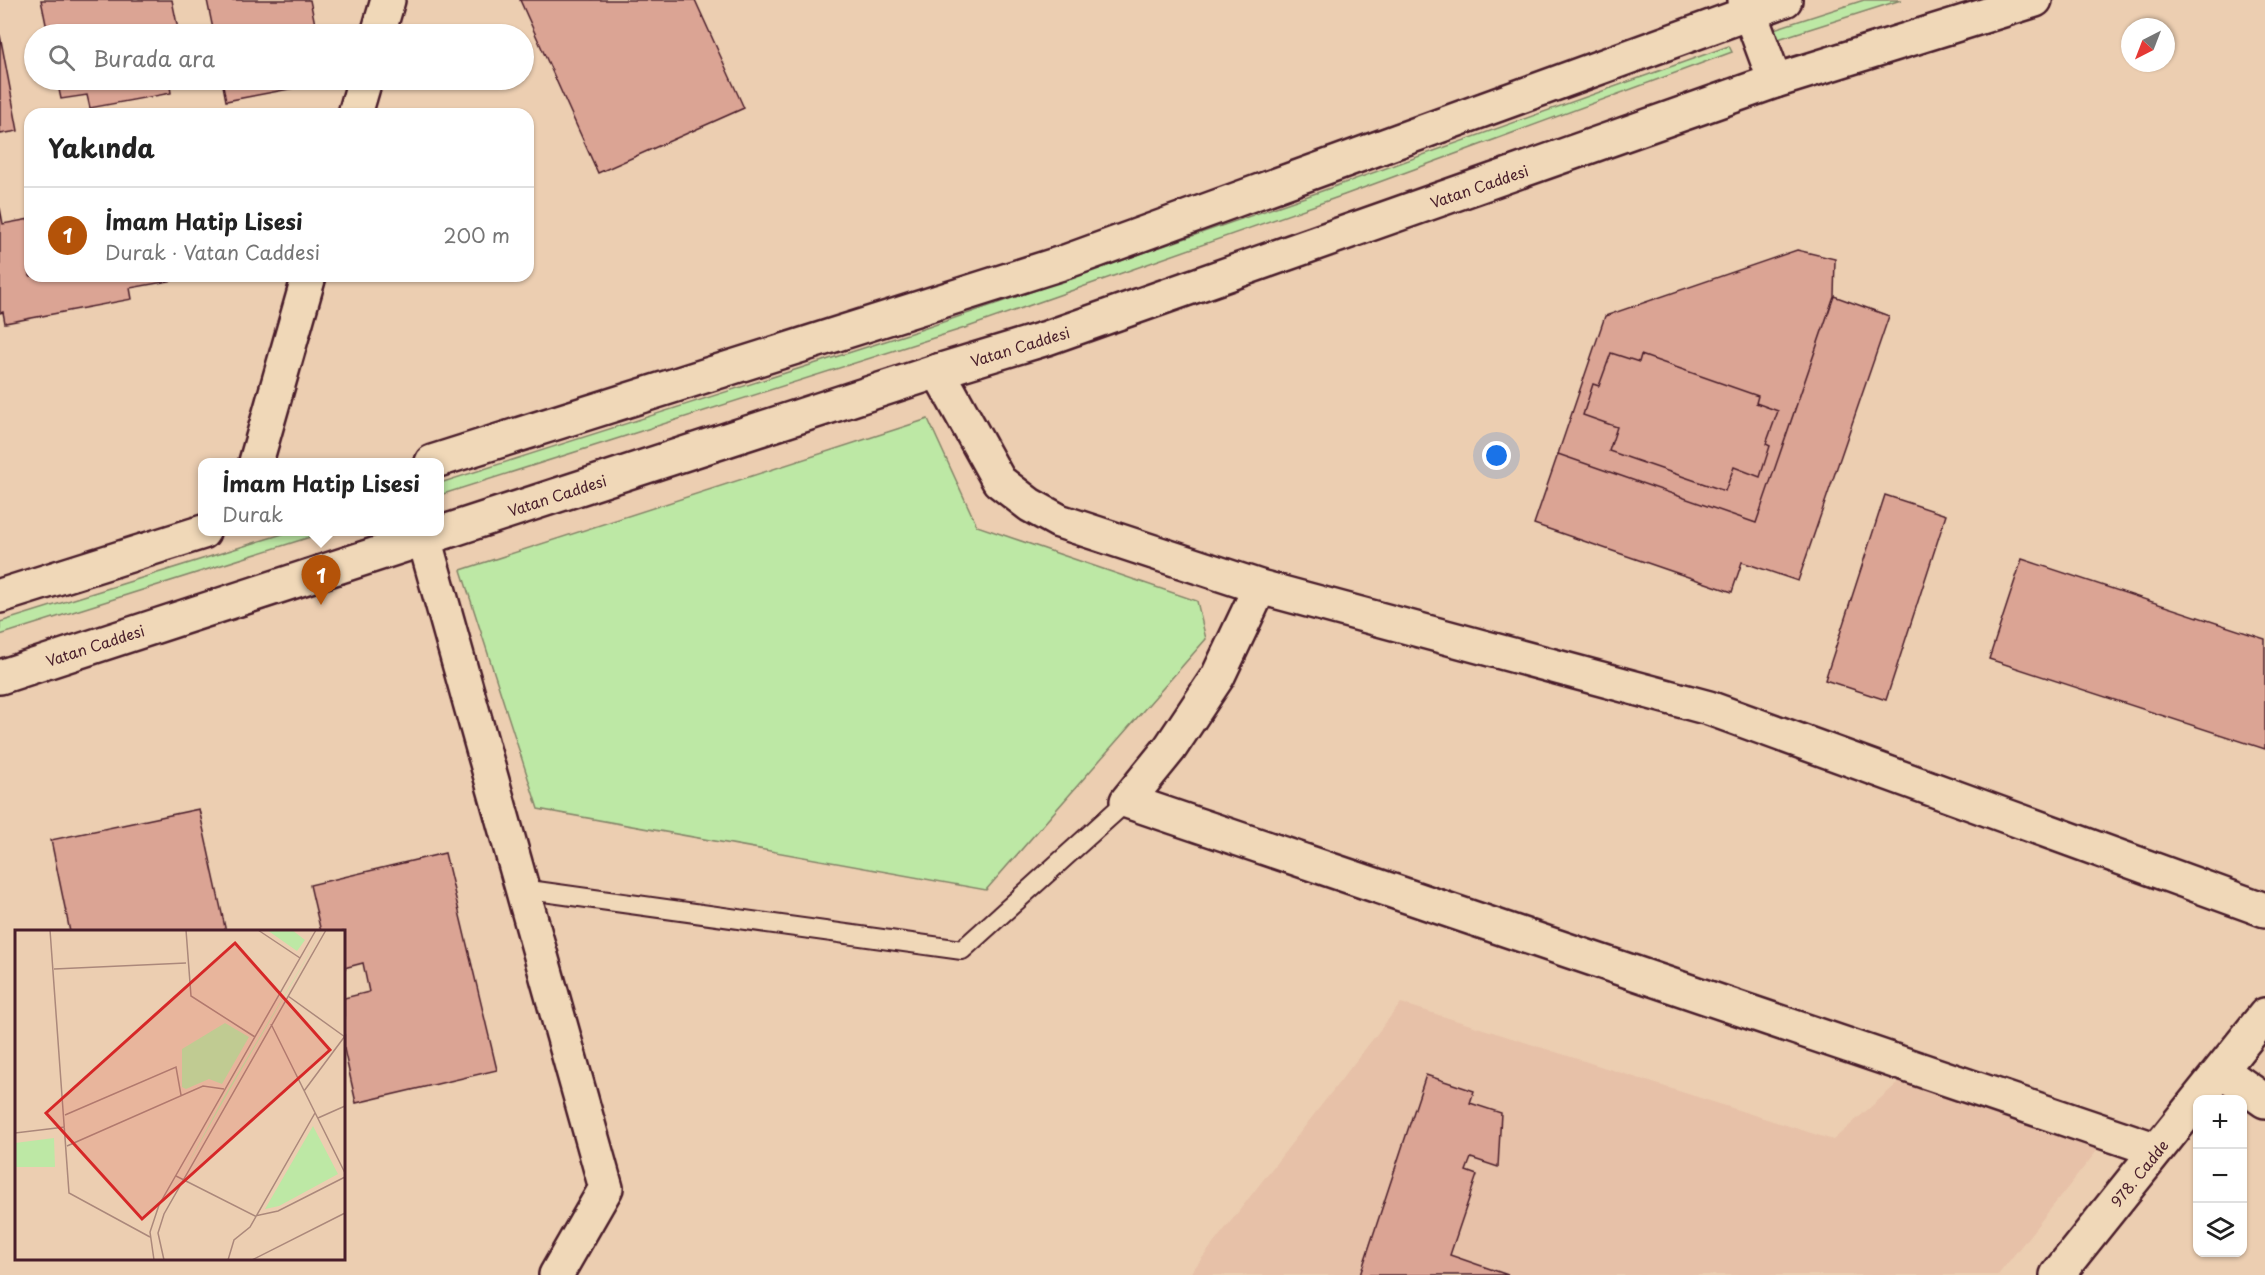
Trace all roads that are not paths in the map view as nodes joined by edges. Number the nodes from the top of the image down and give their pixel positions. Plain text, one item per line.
1 (387, 0) edge
2 (1785, 0) edge
3 (2035, 0) edge
4 (1747, 7) edge
5 (381, 24) edge
6 (1775, 81) junction
7 (362, 90) edge
8 (357, 108) edge
9 (307, 282) edge
10 (939, 370) junction
11 (257, 458) edge
12 (444, 458) edge
13 (444, 531) edge
14 (198, 533) edge
15 (430, 536) edge
16 (424, 538) junction
17 (1260, 587) junction
18 (0, 596) edge
19 (0, 677) edge
20 (1127, 801) junction
21 (522, 889) junction
22 (2265, 910) edge
23 (2265, 1015) edge
24 (2221, 1070) junction
25 (2265, 1101) edge
26 (2157, 1150) junction
27 (556, 1275) edge
28 (2057, 1275) edge

1 - 5 street
2 - 4 street
3 - 6 street, Vatan Caddesi
4 - 6 street
4 - 12 street
6 - 10 street, Vatan Caddesi
7 - 8 street
9 - 11 street
10 - 13 street, Vatan Caddesi
10 - 17 street
14 - 18 street
15 - 16 street, Vatan Caddesi
16 - 19 street, Vatan Caddesi
16 - 21 street
17 - 20 street
17 - 22 street
20 - 21 lane
20 - 26 street
21 - 27 street
23 - 24 street, 978. Cadde
24 - 25 street
24 - 26 street, 978. Cadde
26 - 28 street, 978. Cadde

